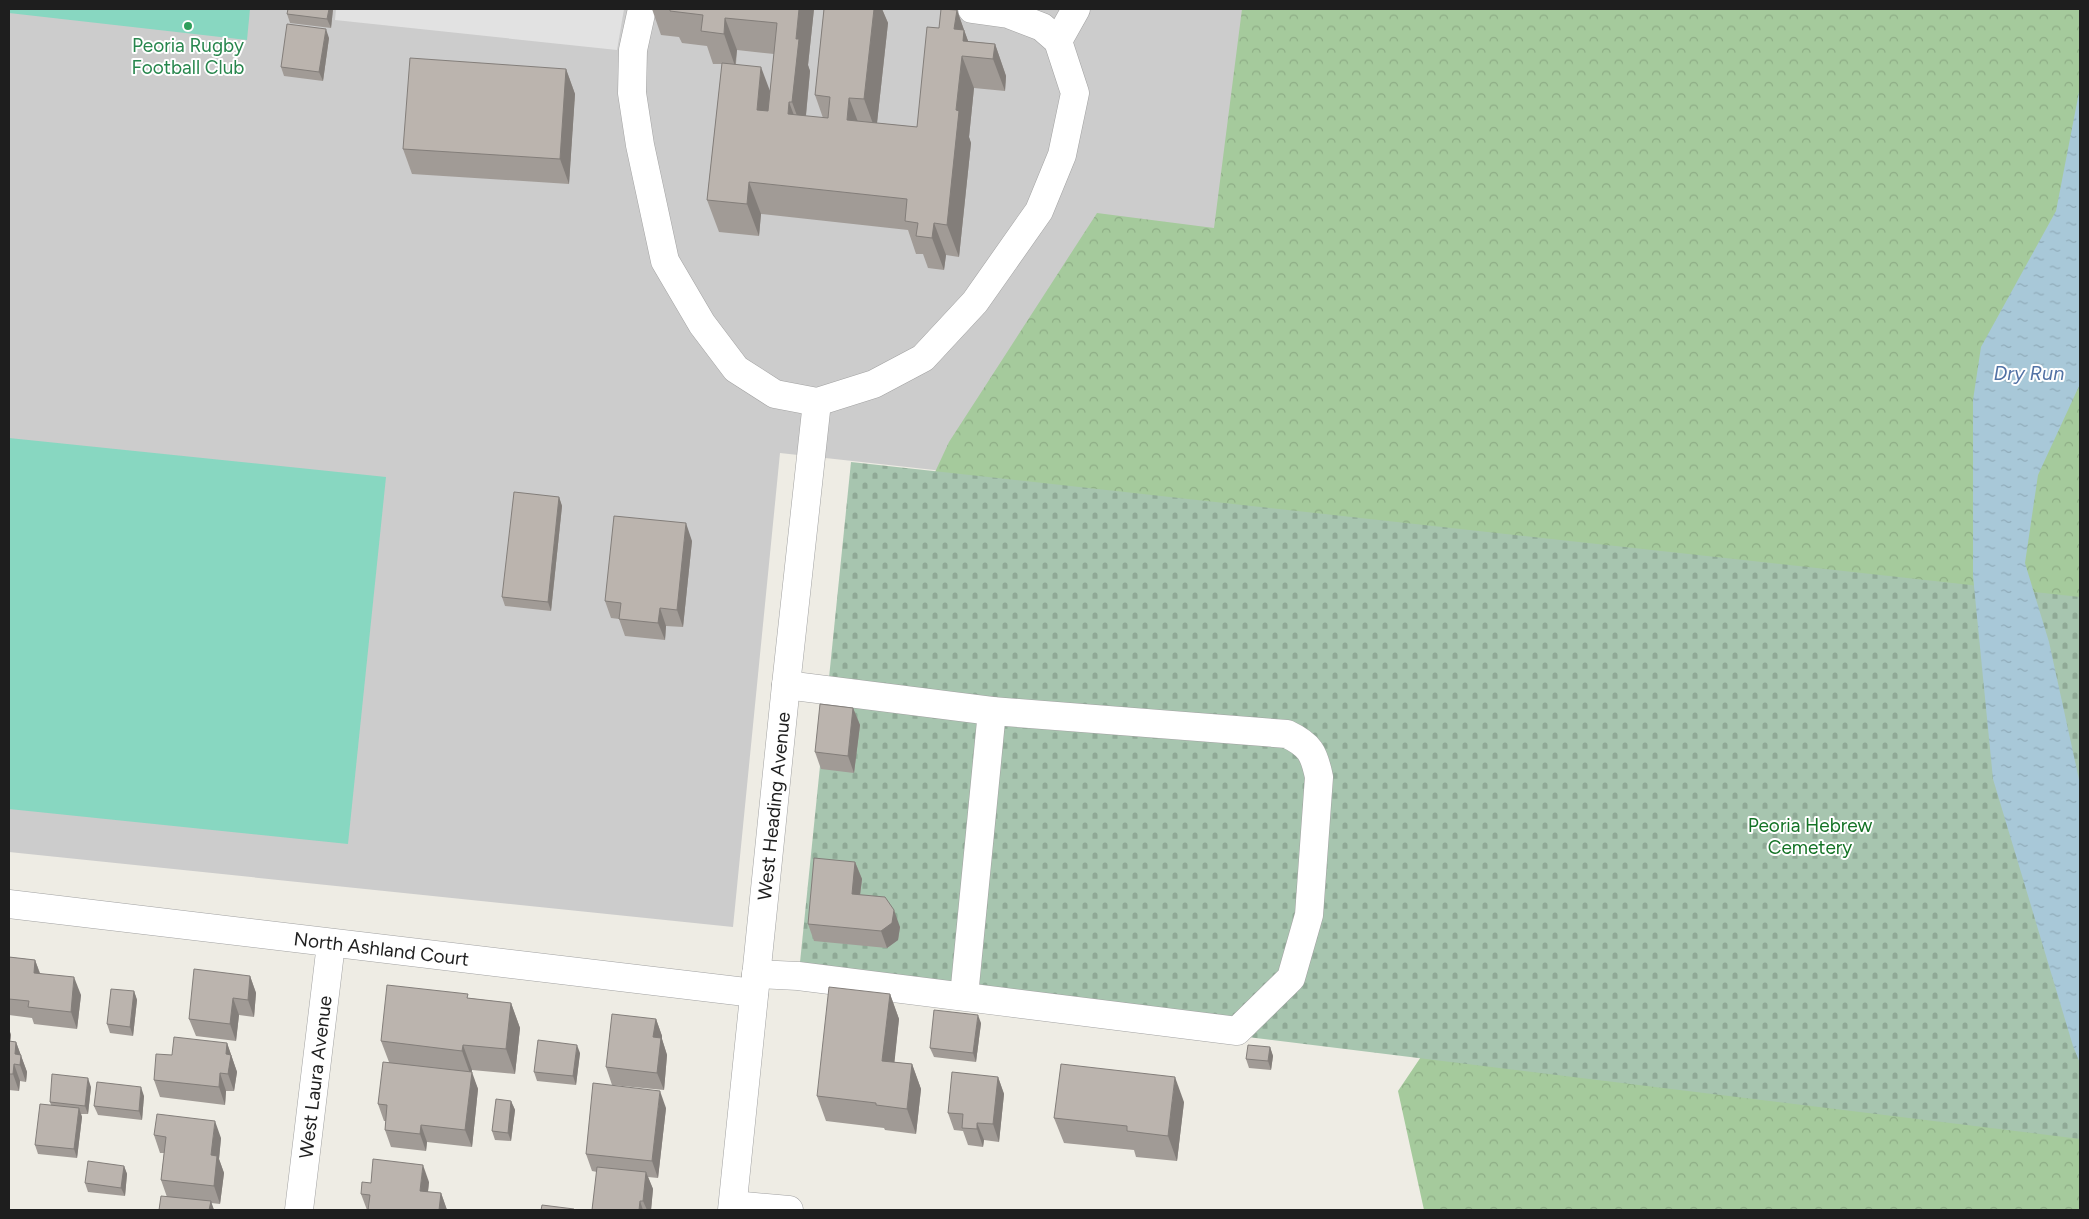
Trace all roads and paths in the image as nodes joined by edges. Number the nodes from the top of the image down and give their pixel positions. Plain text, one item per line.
1 (642, 9) edge
2 (972, 9) edge
3 (1076, 9) edge
4 (1058, 41) junction
5 (818, 402) junction
6 (786, 685) junction
7 (992, 711) junction
8 (9, 904) edge
9 (331, 944) junction
10 (755, 983) junction
11 (964, 996) junction
12 (732, 1208) edge
13 (299, 1210) edge
14 (789, 1210) edge

1 - 5 street
2 - 4 street
3 - 4 street
4 - 5 street
5 - 6 street, West Heading Avenue
6 - 7 street
6 - 10 street, West Heading Avenue
7 - 11 street
7 - 11 street, North Ashland Court
8 - 9 street, North Ashland Court
9 - 10 street, North Ashland Court
9 - 13 street, West Laura Avenue
10 - 11 street, North Ashland Court
10 - 12 street, West Heading Avenue
12 - 14 street

